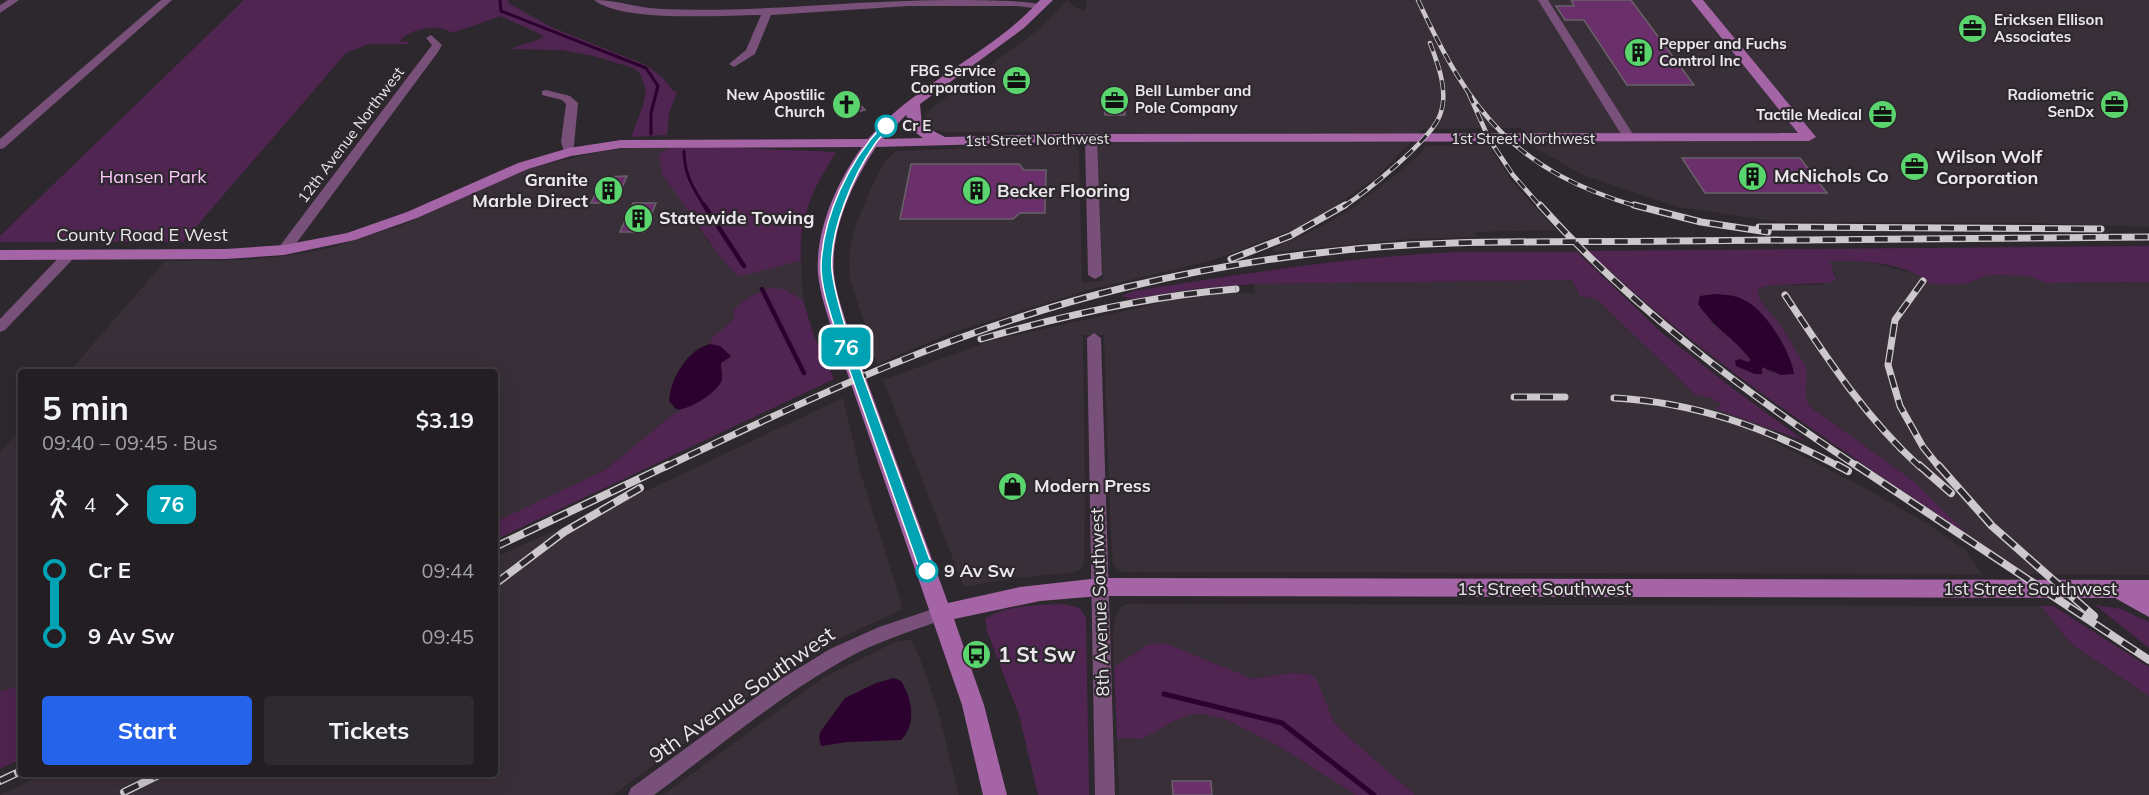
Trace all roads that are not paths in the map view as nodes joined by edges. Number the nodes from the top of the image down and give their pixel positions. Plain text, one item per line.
1 (14, 0) edge
2 (166, 0) edge
3 (599, 0) edge
4 (1543, 0) edge
5 (1697, 0) edge
6 (878, 2) edge
7 (1044, 3) edge
8 (0, 10) edge
9 (767, 12) junction
10 (431, 39) dead end
11 (734, 64) dead end
12 (546, 93) dead end
13 (913, 102) junction
14 (1091, 139) junction
15 (1630, 139) junction
16 (944, 141) junction
17 (871, 143) junction
18 (0, 145) edge
19 (569, 152) junction
20 (284, 250) junction
21 (0, 255) edge
22 (69, 255) junction
23 (1095, 275) dead end
24 (0, 327) edge
25 (1094, 338) dead end
26 (1100, 587) junction
27 (2120, 589) junction
28 (2149, 589) edge
29 (2149, 608) edge
30 (942, 613) junction
31 (638, 795) edge
32 (995, 795) edge
33 (1105, 795) edge

1 - 8 street
2 - 18 street
3 - 9 street
4 - 15 street
5 - 15 street, 1st Street Northwest
6 - 7 street
6 - 9 street
7 - 13 street
9 - 11 street
10 - 20 street, 12th Avenue Northwest
12 - 19 street
13 - 16 street
13 - 17 street
14 - 15 street, 1st Street Northwest
14 - 16 street, 1st Street Northwest
14 - 23 street
16 - 17 street, 1st Street Northwest
17 - 19 street, 1st Street Northwest
17 - 30 street
19 - 20 street, 1st Street Northwest
20 - 22 street, County Road E West
21 - 22 street, County Road E West
22 - 24 street
25 - 26 street, 8th Avenue Southwest
26 - 27 street, 1st Street Southwest
26 - 30 street, 1st Street Southwest
26 - 33 street, 8th Avenue Southwest
27 - 28 street, 1st Street Southwest
27 - 29 street
30 - 31 street, 9th Avenue Southwest
30 - 32 street

